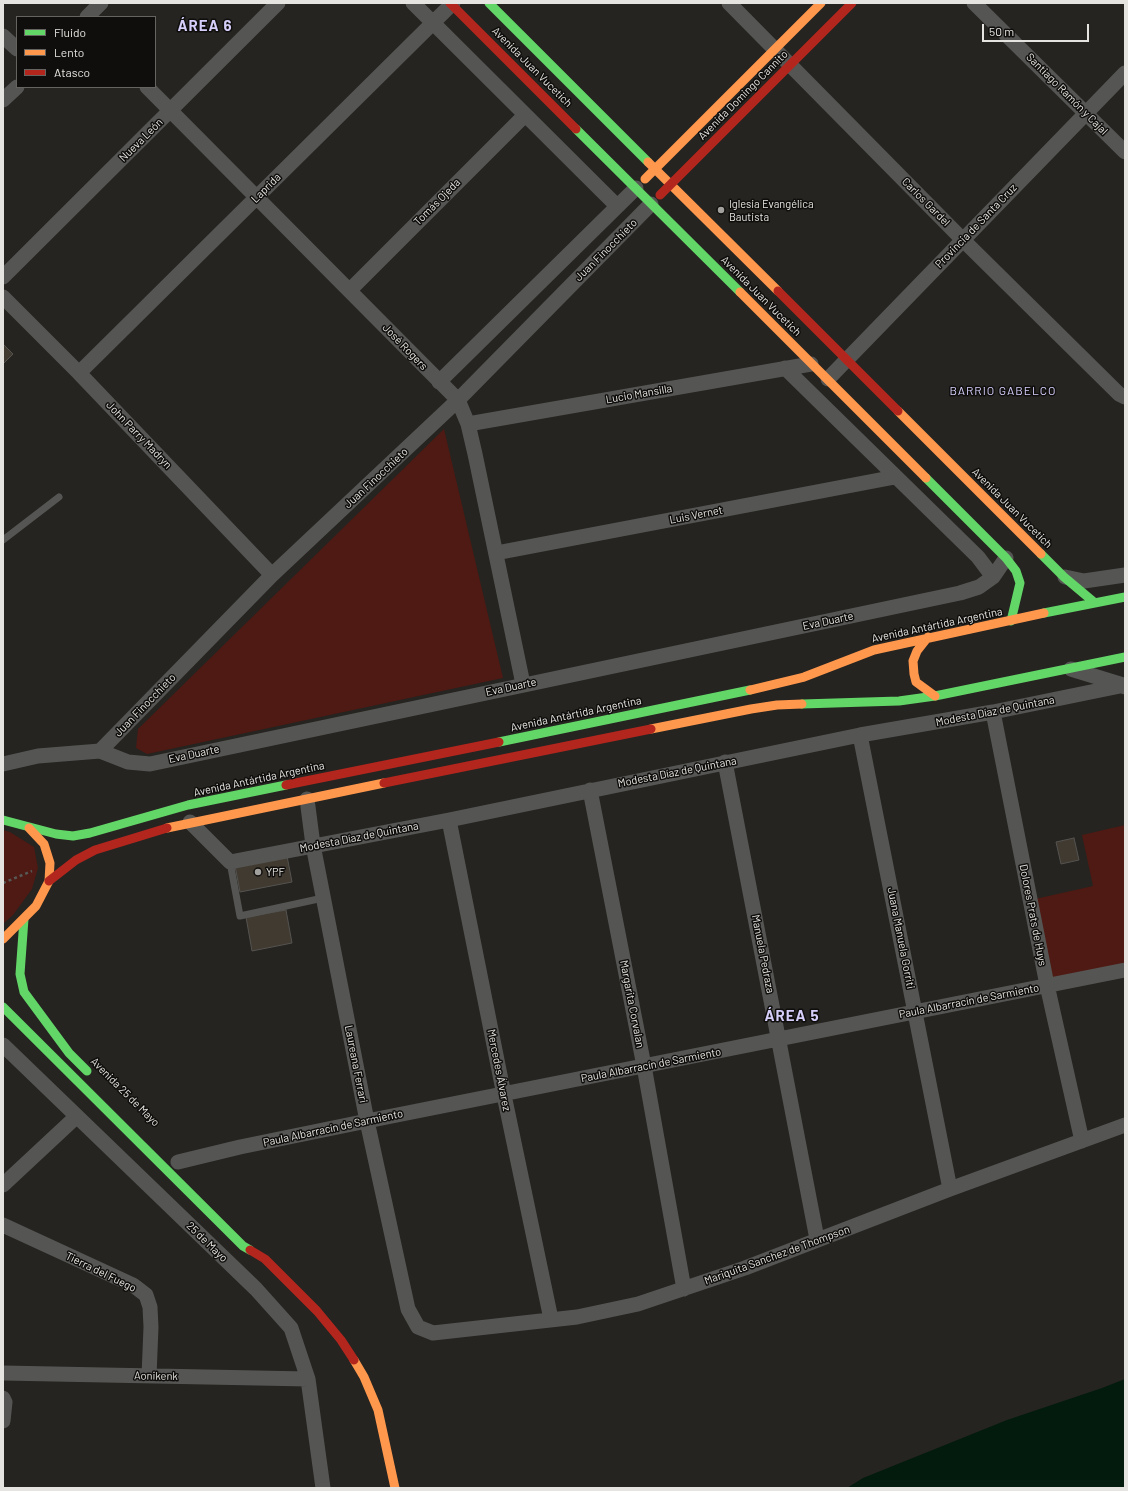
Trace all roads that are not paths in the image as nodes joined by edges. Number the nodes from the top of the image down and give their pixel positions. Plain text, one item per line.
1 (101, 3) edge
2 (278, 3) edge
3 (413, 3) edge
4 (489, 3) edge
5 (729, 3) edge
6 (822, 3) edge
7 (852, 3) edge
8 (974, 3) edge
9 (452, 4) edge
10 (88, 16) edge
11 (433, 22) junction
12 (3, 36) edge
13 (16, 48) edge
14 (775, 50) junction
15 (790, 65) junction
16 (1125, 73) edge
17 (16, 88) edge
18 (148, 88) edge
19 (3, 100) edge
20 (170, 110) junction
21 (1086, 114) junction
22 (525, 115) junction
23 (1125, 152) edge
24 (655, 169) junction
25 (670, 185) junction
26 (636, 188) junction
27 (257, 197) junction
28 (652, 204) junction
29 (616, 206) junction
30 (963, 240) junction
31 (3, 277) edge
32 (350, 290) junction
33 (3, 297) edge
34 (846, 360) junction
35 (811, 364) junction
36 (785, 368) junction
37 (79, 372) junction
38 (828, 379) junction
39 (439, 382) junction
40 (1125, 397) edge
41 (458, 400) junction
42 (468, 424) junction
43 (895, 477) junction
44 (59, 497) dead end
45 (3, 540) edge
46 (496, 553) junction
47 (1006, 558) junction
48 (272, 575) junction
49 (1125, 575) edge
50 (993, 577) junction
51 (1064, 577) junction
52 (1125, 597) edge
53 (1095, 603) junction
54 (1011, 621) junction
55 (928, 637) junction
56 (1125, 657) edge
57 (1070, 668) junction
58 (523, 684) junction
59 (1125, 686) edge
60 (935, 696) junction
61 (993, 712) junction
62 (860, 735) junction
63 (100, 751) junction
64 (725, 762) junction
65 (3, 764) edge
66 (590, 790) junction
67 (307, 799) junction
68 (3, 820) edge
69 (449, 820) junction
70 (190, 822) junction
71 (30, 828) junction
72 (313, 845) junction
73 (230, 862) junction
74 (49, 881) junction
75 (323, 898) junction
76 (24, 918) junction
77 (3, 939) edge
78 (1125, 970) edge
79 (1047, 985) junction
80 (3, 1007) edge
81 (915, 1012) junction
82 (779, 1039) junction
83 (3, 1045) edge
84 (644, 1066) junction
85 (96, 1080) dead end
86 (504, 1095) junction
87 (77, 1116) junction
88 (367, 1121) junction
89 (1125, 1125) edge
90 (1082, 1141) junction
91 (178, 1162) dead end
92 (3, 1185) edge
93 (950, 1189) junction
94 (3, 1225) edge
95 (817, 1239) junction
96 (256, 1242) dead end
97 (265, 1259) junction
98 (684, 1289) junction
99 (552, 1319) junction
100 (418, 1327) joint
101 (3, 1373) edge
102 (149, 1376) junction
103 (308, 1379) junction
104 (3, 1398) edge
105 (3, 1422) edge
106 (394, 1484) edge
107 (323, 1488) edge

1 - 10 street
2 - 20 street, Nueva León
3 - 11 street
4 - 24 main road, Avenida Juan Vucetich
5 - 14 street, Carlos Gardel
6 - 14 main road, Avenida Domingo Cannito
7 - 15 main road, Avenida Domingo Cannito
8 - 21 street, Santiago Ramón y Cajal
9 - 11 street, Laprida
9 - 26 main road, Avenida Juan Vucetich
11 - 22 street
11 - 27 street, Laprida
12 - 13 street
14 - 15 street, Carlos Gardel
14 - 24 main road, Avenida Domingo Cannito
15 - 25 main road, Avenida Domingo Cannito
15 - 30 street, Carlos Gardel
16 - 21 street, Provincia de Santa Cruz
17 - 19 street
18 - 20 street, José Rogers
20 - 27 street, José Rogers
20 - 31 street, Nueva León
21 - 23 street, Santiago Ramón y Cajal
21 - 30 street, Provincia de Santa Cruz
22 - 29 street
22 - 32 street, Tomás Ojeda
24 - 25 main road, Avenida Juan Vucetich
24 - 26 main road, Avenida Domingo Cannito
25 - 28 main road, Avenida Domingo Cannito
25 - 34 main road, Avenida Juan Vucetich
26 - 28 main road, Avenida Juan Vucetich
26 - 29 street
27 - 32 street, José Rogers
27 - 37 street, Laprida
28 - 35 main road, Avenida Juan Vucetich
28 - 41 street, Juan Finocchieto
29 - 39 street
30 - 34 street, Provincia de Santa Cruz
30 - 40 street, Carlos Gardel
32 - 39 street, José Rogers
33 - 37 street, John Parry Madryn
34 - 38 street, Provincia de Santa Cruz
34 - 51 main road, Avenida Juan Vucetich
35 - 36 street, Lucio Mansilla
35 - 38 main road, Avenida Juan Vucetich
36 - 42 street, Lucio Mansilla
36 - 43 street
37 - 48 street, John Parry Madryn
38 - 47 main road, Avenida Juan Vucetich
39 - 41 street, José Rogers
41 - 42 street, José Rogers
41 - 48 street, Juan Finocchieto
42 - 46 street, José Rogers
43 - 46 street, Luis Vernet
43 - 50 street
44 - 45 lane
46 - 58 street, José Rogers
47 - 50 street, Eva Duarte
47 - 54 main road, Avenida Juan Vucetich
48 - 63 street, Juan Finocchieto
49 - 51 street
50 - 58 street, Eva Duarte
51 - 53 main road, Avenida Juan Vucetich
52 - 53 main road, Avenida Antártida Argentina
53 - 54 main road, Avenida Antártida Argentina
54 - 55 main road, Avenida Antártida Argentina
55 - 60 main road
55 - 71 main road, Avenida Antártida Argentina
56 - 57 main road
57 - 59 street
57 - 60 main road
58 - 63 street, Eva Duarte
59 - 61 street, Modesta Díaz de Quintana
60 - 67 main road
61 - 62 street, Modesta Díaz de Quintana
61 - 79 street, Dolores Prats de Huys
62 - 64 street, Modesta Díaz de Quintana
62 - 81 street, Juana Manuela Gorriti
63 - 65 street, Eva Duarte
64 - 66 street, Modesta Díaz de Quintana
64 - 82 street, Manuela Pedraza
66 - 69 street, Modesta Díaz de Quintana
66 - 84 street, Margarita Corvalan
67 - 70 main road
67 - 72 street, Laureana Ferrari
68 - 71 main road, Avenida Antártida Argentina
69 - 72 street, Modesta Díaz de Quintana
69 - 86 street, Mercedes Álvarez
70 - 73 street
70 - 74 main road
71 - 74 main road
72 - 73 street, Modesta Díaz de Quintana
72 - 75 street, Laureana Ferrari
73 - 75 lane
74 - 76 main road
75 - 88 street, Laureana Ferrari
76 - 77 main road
76 - 85 main road, Avenida 25 de Mayo
78 - 79 street, Paula Albarracín de Sarmiento
79 - 81 street, Paula Albarracín de Sarmiento
79 - 90 street, Dolores Prats de Huys
80 - 97 main road
81 - 82 street, Paula Albarracín de Sarmiento
81 - 93 street, Juana Manuela Gorriti
82 - 84 street, Paula Albarracín de Sarmiento
82 - 95 street, Manuela Pedraza
83 - 87 street, 25 de Mayo
84 - 86 street, Paula Albarracín de Sarmiento
84 - 98 street, Margarita Corvalan
86 - 88 street, Paula Albarracín de Sarmiento
86 - 99 street, Mercedes Álvarez
87 - 92 street
87 - 103 street, 25 de Mayo
88 - 91 street, Paula Albarracín de Sarmiento
88 - 100 street, Laureana Ferrari
89 - 90 street, Mariquita Sanchez de Thompson
90 - 93 street, Mariquita Sanchez de Thompson
93 - 95 street, Mariquita Sanchez de Thompson
94 - 102 street, Tierra del Fuego
95 - 98 street, Mariquita Sanchez de Thompson
96 - 97 main road
97 - 106 main road
98 - 99 street, Mariquita Sanchez de Thompson
99 - 100 street, Mariquita Sanchez de Thompson
101 - 102 street, Aonikenk
102 - 103 street, Aonikenk
103 - 107 street, 25 de Mayo
104 - 105 street

